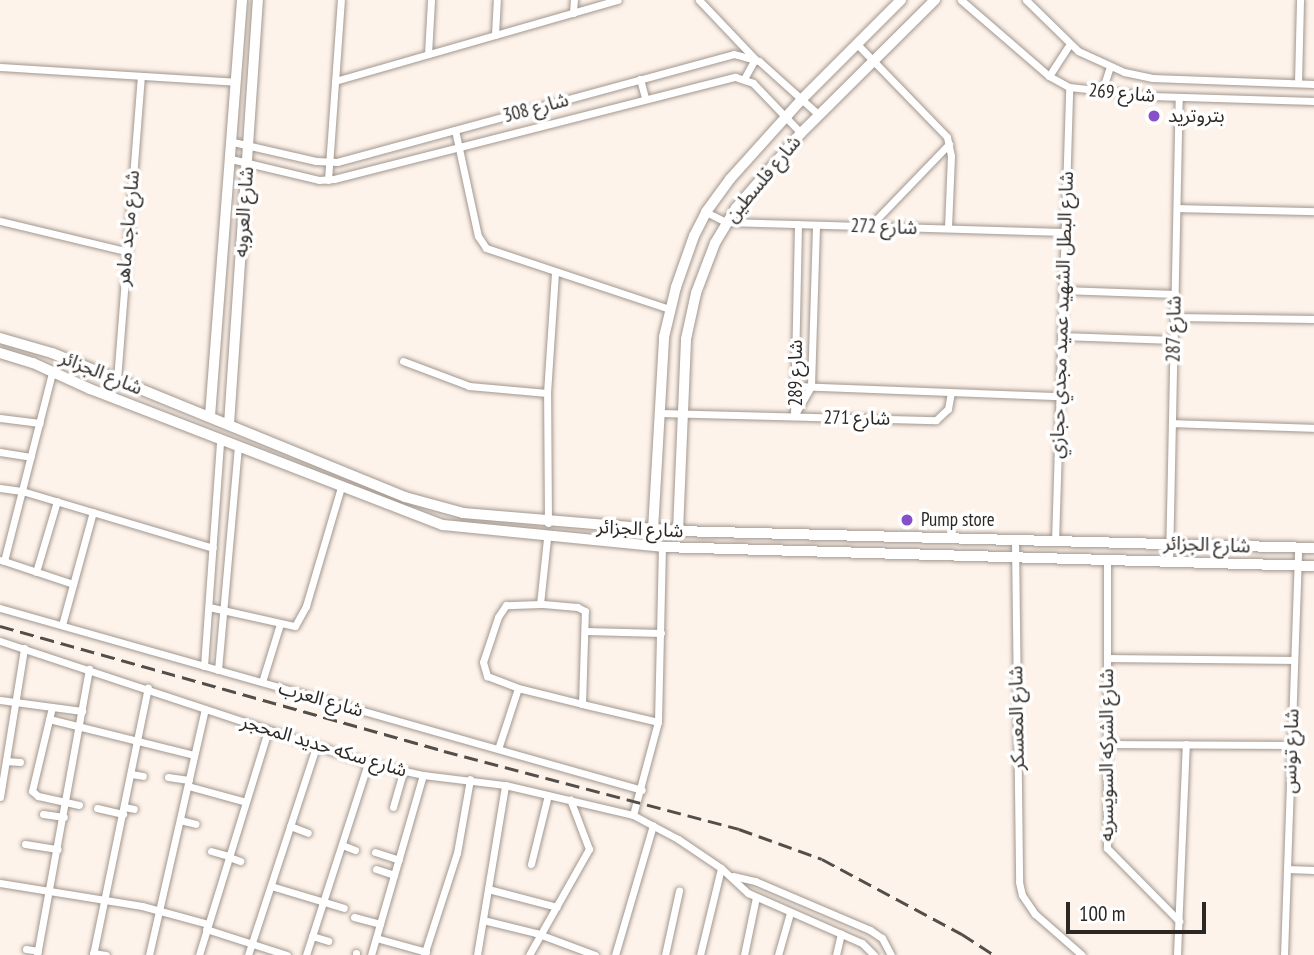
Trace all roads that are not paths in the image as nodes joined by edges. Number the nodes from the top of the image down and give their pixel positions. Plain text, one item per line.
1 (242, 0) edge
2 (258, 0) edge
3 (341, 0) edge
4 (431, 0) edge
5 (497, 0) edge
6 (574, 0) edge
7 (618, 0) edge
8 (699, 0) edge
9 (901, 0) edge
10 (934, 0) edge
11 (961, 0) edge
12 (1026, 0) edge
13 (1300, 0) edge
14 (573, 13) junction
15 (495, 35) junction
16 (857, 44) junction
17 (1069, 44) junction
18 (428, 54) junction
19 (755, 59) junction
20 (873, 61) junction
21 (0, 67) edge
22 (1110, 67) junction
23 (141, 76) junction
24 (1049, 76) junction
25 (640, 79) junction
26 (744, 79) junction
27 (335, 81) junction
28 (236, 82) junction
29 (1298, 83) junction
30 (1314, 86) edge
31 (1069, 87) junction
32 (1102, 91) junction
33 (1179, 97) junction
34 (645, 98) junction
35 (569, 99) junction
36 (802, 99) junction
37 (1314, 101) edge
38 (819, 115) junction
39 (505, 116) junction
40 (573, 116) junction
41 (786, 117) junction
42 (455, 130) junction
43 (509, 133) junction
44 (801, 134) junction
45 (233, 142) junction
46 (949, 144) junction
47 (249, 145) junction
48 (460, 146) junction
49 (231, 159) junction
50 (247, 163) junction
51 (329, 163) junction
52 (328, 180) junction
53 (1177, 208) junction
54 (1314, 211) edge
55 (706, 212) junction
56 (0, 221) edge
57 (726, 222) junction
58 (798, 224) junction
59 (816, 225) junction
60 (870, 226) junction
61 (948, 228) junction
62 (1064, 232) junction
63 (125, 251) junction
64 (683, 265) junction
65 (703, 271) junction
66 (555, 274) junction
67 (1062, 290) junction
68 (1175, 294) junction
69 (669, 309) junction
70 (1174, 317) junction
71 (1314, 319) edge
72 (1061, 336) junction
73 (0, 338) edge
74 (1174, 340) junction
75 (0, 353) edge
76 (403, 361) dead end
77 (74, 363) junction
78 (52, 372) junction
79 (94, 372) junction
80 (117, 380) junction
81 (73, 381) junction
82 (794, 386) junction
83 (811, 386) junction
84 (90, 389) junction
85 (951, 392) junction
86 (547, 393) junction
87 (1060, 396) junction
88 (660, 413) junction
89 (682, 413) junction
90 (210, 416) junction
91 (794, 416) junction
92 (0, 418) edge
93 (40, 423) junction
94 (1172, 423) junction
95 (229, 424) junction
96 (1314, 428) edge
97 (220, 440) junction
98 (238, 447) junction
99 (0, 452) edge
100 (31, 457) junction
101 (341, 487) junction
102 (0, 488) edge
103 (22, 491) junction
104 (57, 501) junction
105 (93, 512) junction
106 (548, 523) junction
107 (653, 530) junction
108 (678, 531) junction
109 (863, 536) junction
110 (547, 538) junction
111 (965, 538) junction
112 (1014, 541) junction
113 (1055, 542) junction
114 (1169, 543) junction
115 (662, 547) junction
116 (213, 548) junction
117 (1298, 548) junction
118 (1314, 548) edge
119 (862, 554) junction
120 (965, 556) junction
121 (1015, 558) junction
122 (2, 560) edge
123 (1107, 560) junction
124 (1169, 562) junction
125 (1297, 565) junction
126 (1314, 566) edge
127 (36, 572) junction
128 (73, 584) junction
129 (540, 604) junction
130 (209, 607) junction
131 (0, 608) edge
132 (225, 611) junction
133 (280, 624) junction
134 (62, 625) junction
135 (586, 631) junction
136 (661, 633) junction
137 (0, 641) edge
138 (24, 648) junction
139 (1107, 658) junction
140 (1294, 660) junction
141 (204, 666) junction
142 (89, 669) junction
143 (218, 670) junction
144 (262, 682) junction
145 (148, 688) junction
146 (518, 688) junction
147 (0, 700) edge
148 (15, 702) junction
149 (582, 704) junction
150 (52, 707) junction
151 (205, 709) junction
152 (82, 711) junction
153 (49, 719) junction
154 (658, 722) junction
155 (79, 726) junction
156 (268, 731) junction
157 (137, 740) junction
158 (1106, 744) junction
159 (1186, 744) junction
160 (1291, 745) junction
161 (316, 747) junction
162 (498, 749) junction
163 (194, 755) junction
164 (6, 761) junction
165 (20, 762) dead end
166 (368, 763) junction
167 (403, 771) junction
168 (131, 774) junction
169 (423, 775) junction
170 (143, 776) dead end
171 (168, 776) dead end
172 (470, 779) junction
173 (188, 783) junction
174 (505, 785) junction
175 (642, 790) junction
176 (548, 795) junction
177 (0, 797) edge
178 (570, 799) junction
179 (66, 802) junction
180 (246, 803) junction
181 (79, 805) dead end
182 (393, 807) dead end
183 (96, 808) dead end
184 (134, 809) dead end
185 (123, 810) junction
186 (44, 814) dead end
187 (634, 816) junction
188 (64, 817) junction
189 (180, 820) junction
190 (196, 824) dead end
191 (653, 825) junction
192 (290, 826) junction
193 (308, 833) dead end
194 (26, 844) dead end
195 (342, 845) junction
196 (58, 849) junction
197 (355, 849) dead end
198 (211, 851) dead end
199 (375, 852) dead end
200 (229, 857) junction
201 (399, 860) junction
202 (240, 861) dead end
203 (531, 864) dead end
204 (721, 868) junction
205 (376, 869) dead end
206 (1287, 869) junction
207 (1314, 870) edge
208 (394, 875) junction
209 (733, 876) junction
210 (0, 883) edge
211 (271, 886) junction
212 (488, 888) junction
213 (51, 891) junction
214 (679, 891) dead end
215 (756, 897) junction
216 (105, 900) junction
217 (323, 902) junction
218 (557, 907) junction
219 (344, 908) dead end
220 (159, 910) junction
221 (790, 913) junction
222 (354, 917) dead end
223 (483, 920) junction
224 (1179, 921) junction
225 (380, 924) junction
226 (207, 927) junction
227 (841, 934) junction
228 (541, 935) junction
229 (313, 936) junction
230 (376, 938) junction
231 (328, 941) dead end
232 (252, 943) junction
233 (26, 949) dead end
234 (38, 953) edge
235 (425, 953) edge
236 (93, 954) edge
237 (106, 955) edge
238 (149, 955) edge
239 (199, 955) edge
240 (248, 955) edge
241 (287, 955) edge
242 (306, 955) edge
243 (371, 955) edge
244 (477, 955) edge
245 (529, 955) edge
246 (595, 955) edge
247 (615, 955) edge
248 (665, 955) edge
249 (700, 955) edge
250 (744, 955) edge
251 (778, 955) edge
252 (836, 955) edge
253 (874, 955) edge
254 (891, 955) edge
255 (1082, 955) edge
256 (1177, 955) edge
257 (1284, 955) edge

1 - 28 street, شارع العروبه
2 - 47 street, شارع العروبه
3 - 27 street
4 - 18 street
5 - 15 street
6 - 14 street
7 - 14 street
8 - 19 street
9 - 16 street, شارع فلسطين
10 - 20 street, شارع فلسطين
11 - 24 street, شارع 269
12 - 17 street, شارع 269
13 - 29 street
14 - 15 street
15 - 18 street
16 - 20 street
16 - 36 street, شارع فلسطين
17 - 22 street, شارع 269
17 - 24 street
18 - 27 street
19 - 25 street, شارع 308
19 - 26 street
19 - 36 street
20 - 38 street, شارع فلسطين
20 - 46 street
21 - 23 street
22 - 29 street, شارع 269
22 - 32 street
23 - 28 street
23 - 63 street, شارع ماجد ماهر
24 - 31 street, شارع 269
25 - 34 street
25 - 35 street, شارع 308
26 - 34 street, شارع 308
26 - 41 street
27 - 51 street
28 - 45 street, شارع العروبه
29 - 30 street, شارع 269
30 - 37 street
31 - 32 street, شارع 269
31 - 62 street, شارع البطل الشهيد عميد مجدي حجازي
32 - 33 street, شارع 269
33 - 37 street, شارع 269
33 - 53 street, شارع 287
34 - 40 street, شارع 308
35 - 39 street, شارع 308
35 - 40 street
36 - 38 street
36 - 41 street, شارع فلسطين
38 - 44 street, شارع فلسطين
39 - 42 street, شارع 308
39 - 43 street
40 - 43 street, شارع 308
41 - 44 street
41 - 55 street, شارع فلسطين
42 - 48 street
42 - 51 street, شارع 308
43 - 48 street, شارع 308
44 - 57 street, شارع فلسطين
45 - 47 street, شارع 308
45 - 49 street, شارع العروبه
46 - 60 street
46 - 61 street
47 - 50 street, شارع العروبه
47 - 51 street, شارع 308
48 - 52 street, شارع 308
48 - 66 street
49 - 50 street, شارع 308
49 - 90 street, شارع العروبه
50 - 52 street, شارع 308
50 - 95 street, شارع العروبه
51 - 52 street
53 - 54 street
53 - 68 street, شارع 287
55 - 57 street, شارع 272
55 - 64 street, شارع فلسطين
56 - 63 street
57 - 58 street, شارع 272
57 - 65 street, شارع فلسطين
58 - 59 street, شارع 272
58 - 82 street, شارع 289
59 - 60 street, شارع 272
59 - 83 street, شارع 289
60 - 61 street, شارع 272
61 - 62 street, شارع 272
62 - 67 street, شارع البطل الشهيد عميد مجدي حجازي
63 - 80 street, شارع ماجد ماهر
64 - 65 street
64 - 69 street, شارع فلسطين
65 - 89 street, شارع فلسطين
66 - 69 street
66 - 86 street
67 - 68 street
67 - 72 street, شارع البطل الشهيد عميد مجدي حجازي
68 - 70 street, شارع 287
69 - 88 street, شارع فلسطين
70 - 71 street
70 - 74 street, شارع 287
72 - 74 street
72 - 87 street, شارع البطل الشهيد عميد مجدي حجازي
73 - 77 street, شارع الجزائر
74 - 94 street, شارع 287
75 - 78 street, شارع الجزائر
76 - 86 street
77 - 79 street, شارع الجزائر
77 - 81 street
78 - 81 street, شارع الجزائر
78 - 93 street
79 - 80 street, شارع الجزائر
79 - 84 street
80 - 90 street, شارع الجزائر
81 - 84 street, شارع الجزائر
82 - 83 street, شارع 271
82 - 91 street, شارع 289
83 - 85 street, شارع 271
83 - 91 street, شارع 289
84 - 97 street, شارع الجزائر
85 - 87 street, شارع 271
85 - 91 street, شارع 271
86 - 106 street
87 - 113 street, شارع البطل الشهيد عميد مجدي حجازي
88 - 89 street, شارع 271
88 - 107 street, شارع فلسطين
89 - 91 street, شارع 271
89 - 108 street, شارع فلسطين
90 - 95 street, شارع الجزائر
92 - 93 street
93 - 100 street
94 - 96 street
94 - 114 street, شارع 287
95 - 106 street, شارع الجزائر
97 - 98 street, شارع الجزائر
97 - 116 street
98 - 101 street, شارع الجزائر
98 - 132 street
99 - 100 street
100 - 103 street
101 - 110 street, شارع الجزائر
101 - 133 street
102 - 103 street
103 - 104 street
103 - 122 street
104 - 105 street
104 - 127 street
105 - 116 street
105 - 128 street
106 - 107 street, شارع الجزائر
107 - 108 street, شارع الجزائر
108 - 109 street, شارع الجزائر
109 - 111 street, شارع الجزائر
109 - 119 street
110 - 115 street, شارع الجزائر
110 - 129 street
111 - 112 street, شارع الجزائر
111 - 120 street
112 - 113 street, شارع الجزائر
112 - 121 street, شارع المعسكر
113 - 114 street, شارع الجزائر
114 - 117 street, شارع الجزائر
114 - 124 street, شارع 287
115 - 119 street, شارع الجزائر
115 - 136 street
116 - 130 street
117 - 118 street, شارع الجزائر
117 - 125 street, شارع تونس
119 - 120 street, شارع الجزائر
120 - 121 street, شارع الجزائر
121 - 123 street, شارع الجزائر
121 - 255 street, شارع المعسكر
122 - 127 street
123 - 124 street, شارع الجزائر
123 - 139 street, شارع الشركه السويسريه
124 - 125 street, شارع الجزائر
125 - 126 street, شارع الجزائر
125 - 140 street, شارع تونس
127 - 128 street
128 - 134 street
129 - 135 street
129 - 146 street
130 - 132 street
130 - 141 street
131 - 134 street, شارع العرب
132 - 133 street
132 - 143 street
133 - 144 street
134 - 141 street, شارع العرب
135 - 136 street
135 - 149 street
136 - 154 street
137 - 138 street, شارع سكه حديد المحجر
138 - 142 street, شارع سكه حديد المحجر
138 - 148 street
139 - 140 street
139 - 158 street, شارع الشركه السويسريه
140 - 160 street, شارع تونس
141 - 143 street, شارع العرب
142 - 145 street, شارع سكه حديد المحجر
142 - 152 street
143 - 144 street, شارع العرب
144 - 162 street, شارع العرب
145 - 151 street, شارع سكه حديد المحجر
145 - 157 street
146 - 149 street
146 - 162 street
147 - 148 street
148 - 150 street
148 - 164 street
149 - 154 street
150 - 152 street
150 - 153 street
151 - 156 street, شارع سكه حديد المحجر
151 - 163 street
152 - 155 street
153 - 155 street
153 - 179 street
154 - 175 street
155 - 157 street
155 - 179 street
156 - 161 street, شارع سكه حديد المحجر
156 - 180 street
157 - 163 street
157 - 168 street
158 - 159 street
158 - 224 street, شارع الشركه السويسريه
159 - 160 street
159 - 224 street
160 - 206 street, شارع تونس
161 - 166 street, شارع سكه حديد المحجر
161 - 192 street
162 - 175 street, شارع العرب
163 - 173 street
164 - 165 street
164 - 177 street
166 - 167 street, شارع سكه حديد المحجر
166 - 195 street
167 - 169 street, شارع سكه حديد المحجر
167 - 182 street
168 - 170 street
168 - 185 street
169 - 172 street, شارع سكه حديد المحجر
169 - 201 street
171 - 173 street
172 - 174 street, شارع سكه حديد المحجر
172 - 235 street
173 - 180 street
173 - 189 street
174 - 176 street, شارع سكه حديد المحجر
174 - 212 street
175 - 187 street
176 - 178 street, شارع سكه حديد المحجر
176 - 203 street
178 - 187 street, شارع سكه حديد المحجر
178 - 218 street
179 - 181 street
179 - 188 street
180 - 200 street
183 - 185 street
184 - 185 street
185 - 216 street
186 - 188 street
187 - 191 street, شارع سكه حديد المحجر
188 - 196 street
189 - 190 street
189 - 220 street
191 - 204 street, شارع سكه حديد المحجر
191 - 247 street
192 - 193 street
192 - 211 street
194 - 196 street
195 - 197 street
195 - 217 street
196 - 213 street
198 - 200 street
199 - 201 street
200 - 202 street
200 - 226 street
201 - 208 street
204 - 209 street, شارع سكه حديد المحجر
204 - 249 street
205 - 208 street
206 - 207 street
206 - 257 street, شارع تونس
208 - 225 street
209 - 215 street
209 - 254 street
210 - 213 street
211 - 217 street
211 - 232 street
212 - 218 street
212 - 223 street
213 - 216 street
213 - 234 street
214 - 248 street
215 - 221 street
215 - 250 street
216 - 220 street
216 - 236 street
217 - 219 street
217 - 229 street
218 - 228 street
220 - 226 street
220 - 238 street
221 - 227 street
221 - 251 street
222 - 225 street
223 - 228 street
223 - 244 street
224 - 256 street
225 - 230 street
226 - 232 street
226 - 239 street
227 - 252 street
227 - 253 street
228 - 245 street
228 - 246 street
229 - 231 street
229 - 242 street
230 - 235 street
230 - 243 street
232 - 240 street
232 - 241 street
233 - 234 street
236 - 237 street

